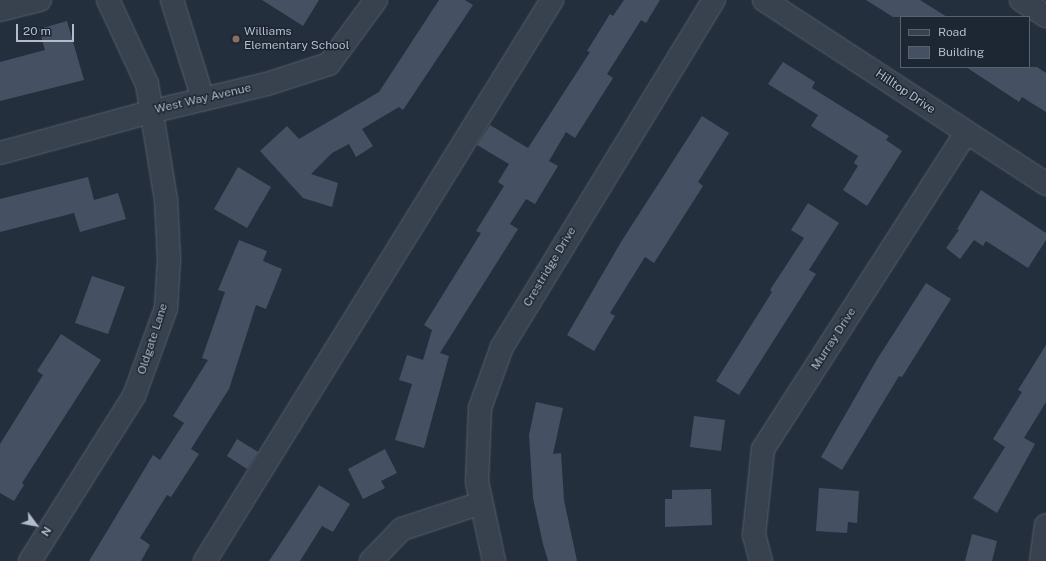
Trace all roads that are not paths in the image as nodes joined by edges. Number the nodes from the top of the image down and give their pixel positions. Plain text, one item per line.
1 (40, 0) edge
2 (108, 0) edge
3 (172, 0) edge
4 (376, 0) edge
5 (552, 0) edge
6 (714, 0) edge
7 (764, 0) edge
8 (1021, 0) edge
9 (0, 10) edge
10 (1046, 16) edge
11 (203, 99) junction
12 (150, 112) junction
13 (966, 133) junction
14 (0, 153) edge
15 (1046, 184) edge
16 (481, 503) junction
17 (1046, 525) edge
18 (30, 561) edge
19 (205, 561) edge
20 (371, 561) edge
21 (494, 561) edge
22 (761, 561) edge
23 (1041, 561) edge

1 - 9 street
2 - 12 street, Oldgate Lane
3 - 11 street
4 - 11 street, West Way Avenue
5 - 19 street
6 - 16 street, Crestridge Drive
7 - 13 street, Hilltop Drive
8 - 10 street
11 - 12 street, West Way Avenue
12 - 14 street, West Way Avenue
12 - 18 street, Oldgate Lane
13 - 15 street, Hilltop Drive
13 - 22 street, Murray Drive
16 - 20 street
16 - 21 street, Crestridge Drive
17 - 23 street

